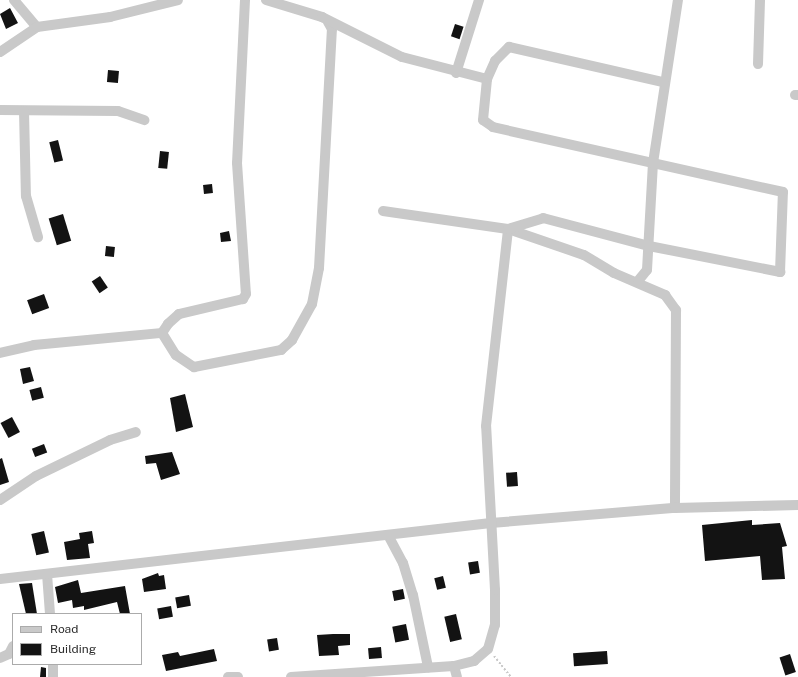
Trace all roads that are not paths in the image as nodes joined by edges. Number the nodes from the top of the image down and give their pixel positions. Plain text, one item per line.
1 (14, 0) edge
2 (178, 0) edge
3 (245, 0) edge
4 (266, 0) edge
5 (479, 0) edge
6 (678, 0) edge
7 (760, 0) edge
8 (328, 22) junction
9 (37, 27) junction
10 (0, 52) edge
11 (758, 64) dead end
12 (456, 73) junction
13 (487, 79) junction
14 (663, 82) junction
15 (0, 110) edge
16 (24, 111) junction
17 (144, 120) dead end
18 (653, 163) junction
19 (383, 211) dead end
20 (508, 229) junction
21 (38, 237) dead end
22 (649, 246) junction
23 (638, 281) junction
24 (162, 334) junction
25 (0, 353) edge
26 (136, 432) dead end
27 (0, 500) edge
28 (798, 506) edge
29 (675, 508) junction
30 (491, 523) junction
31 (388, 535) junction
32 (47, 574) junction
33 (0, 579) edge
34 (50, 613) edge
35 (12, 648) edge
36 (0, 658) edge
37 (53, 665) edge
38 (454, 666) junction
39 (428, 667) junction
40 (54, 677) edge
41 (228, 677) edge
42 (238, 677) edge
43 (290, 677) edge
44 (457, 677) edge

1 - 9 street
2 - 9 street
3 - 24 street
4 - 8 street
5 - 12 street
6 - 14 street
7 - 11 street
8 - 12 street
8 - 24 street
9 - 10 street
12 - 13 street
13 - 14 street
13 - 18 street
14 - 18 street
15 - 16 street
16 - 17 street
16 - 21 street
18 - 22 street
18 - 22 street
19 - 20 street
20 - 22 street
20 - 23 street
20 - 30 street
22 - 23 street
23 - 29 street
24 - 25 street
26 - 27 street
28 - 29 street
29 - 30 street
30 - 31 street
30 - 38 street
31 - 32 street
31 - 39 street
32 - 33 street
32 - 34 street
35 - 36 street
37 - 40 street
38 - 39 street
38 - 44 street
39 - 43 street
41 - 42 street

